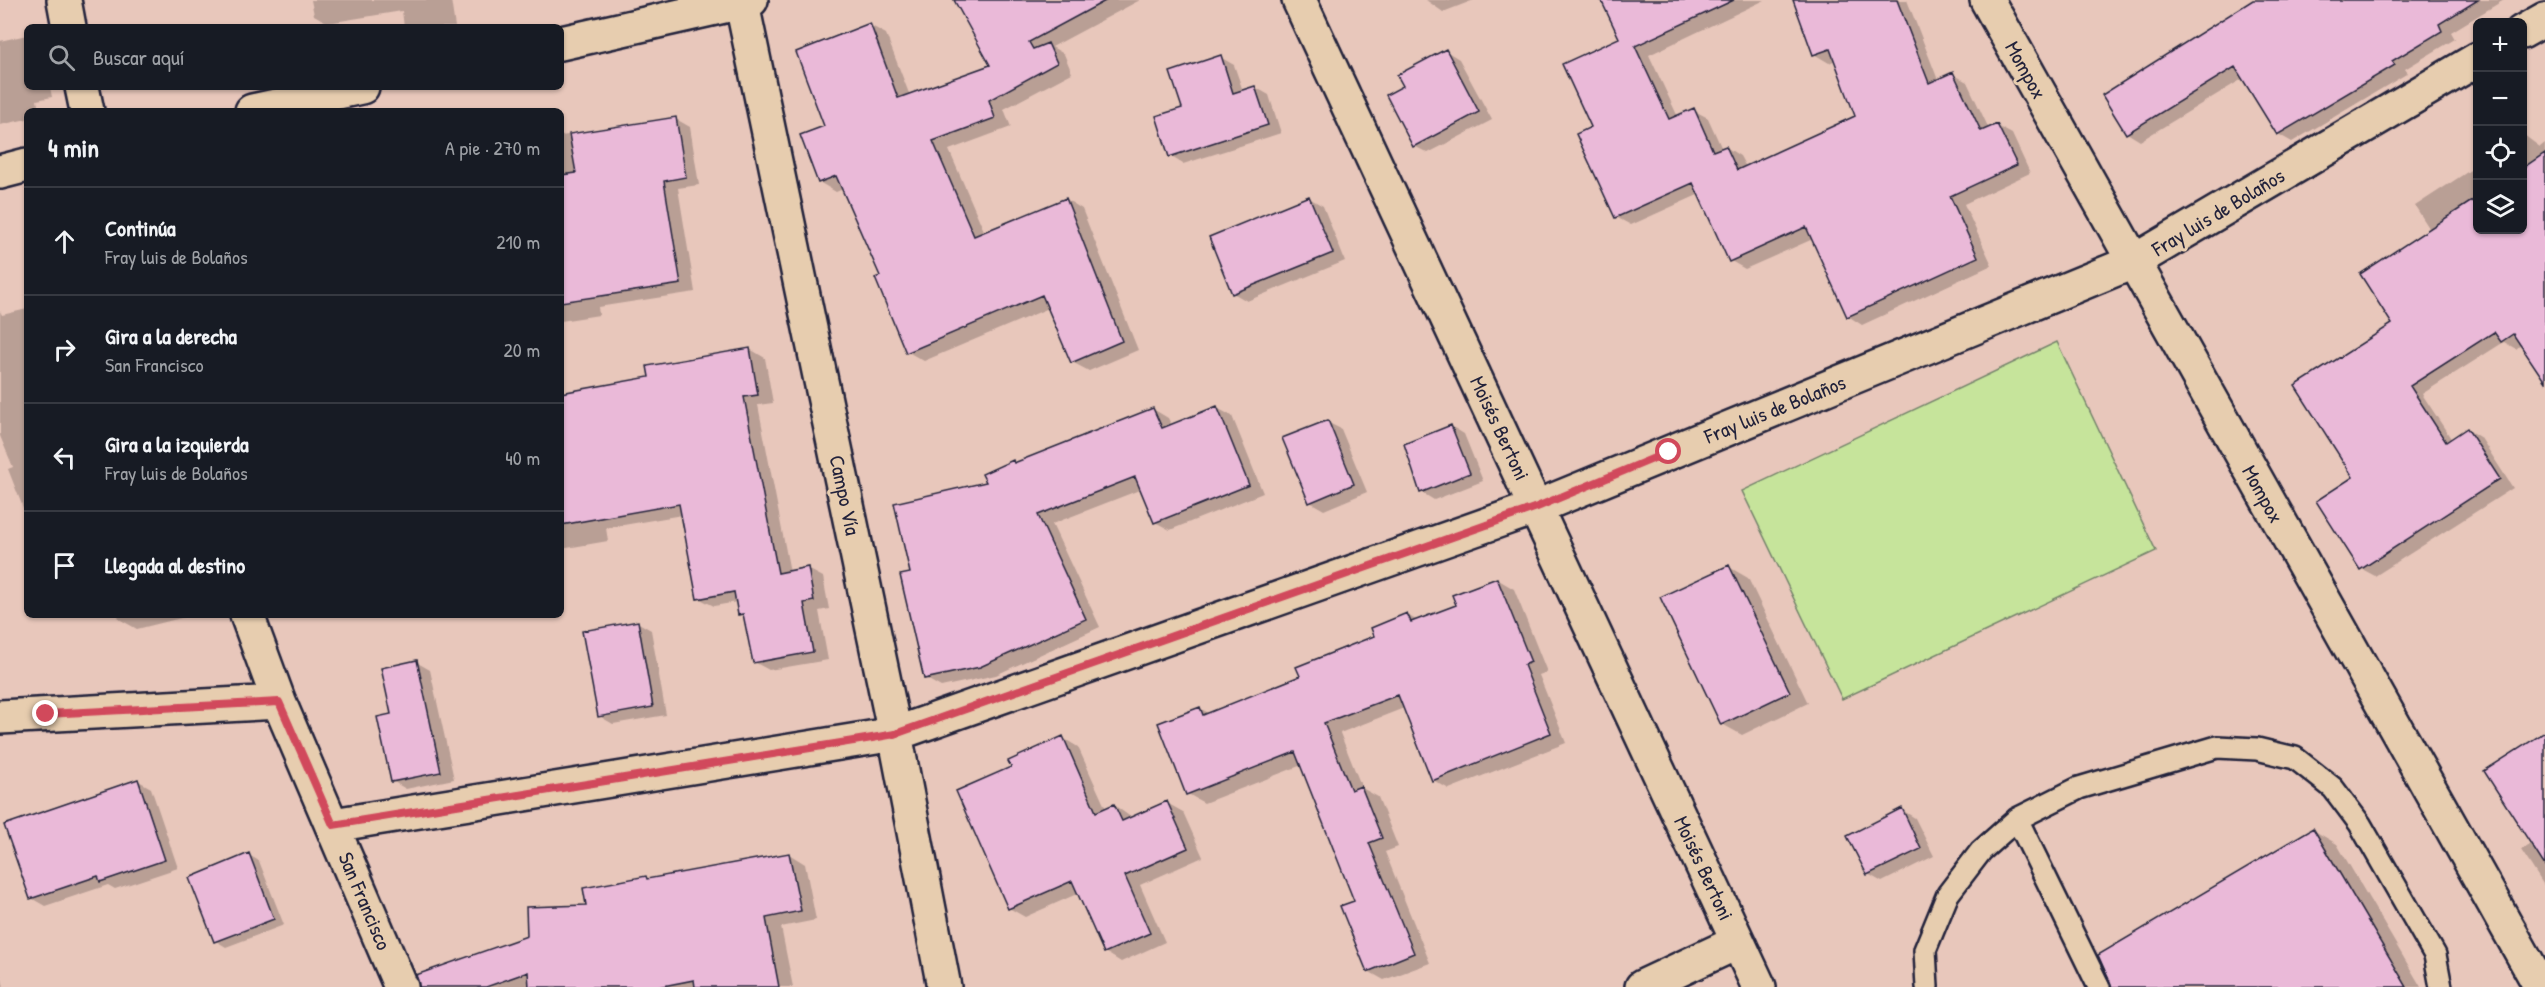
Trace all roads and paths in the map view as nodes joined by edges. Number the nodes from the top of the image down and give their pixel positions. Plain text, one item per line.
1 (63, 0) edge
2 (1299, 0) edge
3 (1987, 0) edge
4 (747, 2) edge
5 (2545, 19) edge
6 (68, 24) edge
7 (2527, 30) edge
8 (564, 42) edge
9 (2473, 62) edge
10 (83, 90) edge
11 (348, 90) edge
12 (86, 108) edge
13 (266, 108) edge
14 (24, 166) edge
15 (0, 172) edge
16 (2133, 262) junction
17 (1537, 507) junction
18 (249, 618) edge
19 (279, 702) junction
20 (0, 717) edge
21 (895, 734) junction
22 (2017, 819) junction
23 (333, 825) junction
24 (1738, 942) junction
25 (401, 987) edge
26 (944, 987) edge
27 (1642, 987) edge
28 (1759, 987) edge
29 (1927, 987) edge
30 (2099, 987) edge
31 (2441, 987) edge
32 (2541, 987) edge

1 - 6 street
2 - 17 street, Moisés Bertoni
3 - 16 street, Mompox
4 - 8 street
4 - 21 street, Campo Vía
5 - 7 street
9 - 16 street, Fray luis de Bolaños
10 - 12 street
11 - 13 street
14 - 15 street
16 - 17 street, Fray luis de Bolaños
16 - 32 street, Mompox
17 - 21 street, Fray luis de Bolaños
17 - 24 street, Moisés Bertoni
18 - 19 street, San Francisco
19 - 20 street
19 - 23 street, San Francisco
21 - 23 street, Fray luis de Bolaños
21 - 26 street, Campo Vía
22 - 29 lane
22 - 30 lane
22 - 31 lane
23 - 25 street, San Francisco
24 - 27 street
24 - 28 street, Moisés Bertoni

